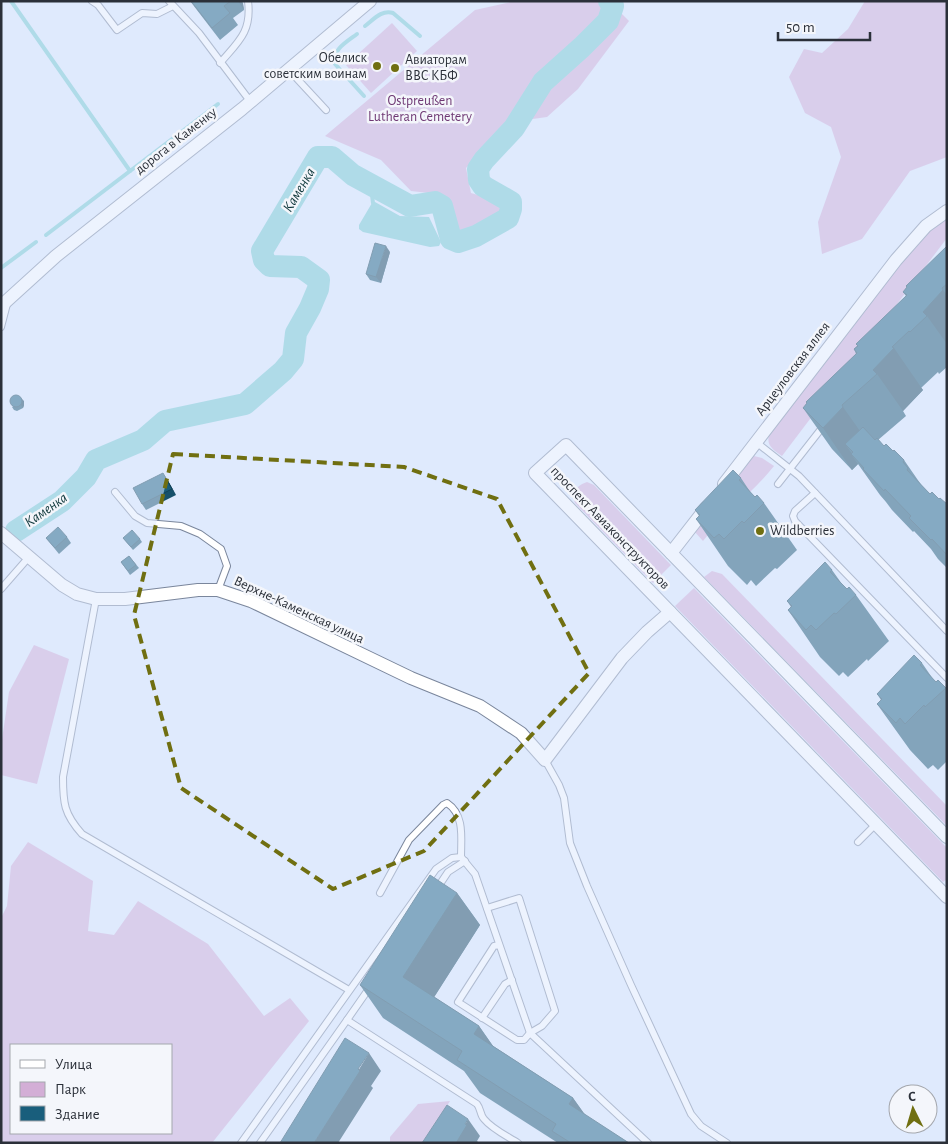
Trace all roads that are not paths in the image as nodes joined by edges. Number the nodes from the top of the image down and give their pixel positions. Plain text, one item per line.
1 (92, 1) edge
2 (248, 1) edge
3 (370, 1) edge
4 (171, 4) edge
5 (220, 63) junction
6 (288, 70) junction
7 (250, 101) junction
8 (326, 110) dead end
9 (947, 211) edge
10 (5, 302) edge
11 (1, 327) edge
12 (827, 421) edge
13 (756, 442) junction
14 (790, 468) junction
15 (778, 484) dead end
16 (115, 492) dead end
17 (815, 493) junction
18 (1, 533) edge
19 (671, 553) junction
20 (29, 557) junction
21 (1, 589) edge
22 (218, 590) junction
23 (96, 599) junction
24 (670, 612) junction
25 (947, 631) edge
26 (947, 678) edge
27 (545, 760) junction
28 (876, 824) junction
29 (947, 837) edge
30 (858, 842) dead end
31 (463, 859) junction
32 (380, 893) dead end
33 (433, 894) edge
34 (947, 897) edge
35 (487, 908) junction
36 (499, 945) junction
37 (512, 980) junction
38 (372, 984) edge
39 (349, 990) junction
40 (482, 1018) junction
41 (347, 1020) junction
42 (530, 1033) junction
43 (241, 1143) edge
44 (260, 1143) edge
45 (518, 1143) edge
46 (648, 1143) edge
47 (727, 1143) edge

1 - 4 lane
2 - 5 lane
3 - 6 street, дорога в Каменку
4 - 5 lane
5 - 7 lane
6 - 7 street, дорога в Каменку
6 - 8 lane
7 - 10 street, дорога в Каменку
9 - 13 street, Арцеуловская аллея
10 - 11 lane
12 - 14 lane
13 - 14 lane
13 - 19 street, Арцеуловская аллея
14 - 15 lane
14 - 17 lane
16 - 22 lane
17 - 25 lane
17 - 26 lane
18 - 20 street, Верхне-Каменская улица
19 - 24 street, проспект Авиаконструкторов
19 - 29 street, проспект Авиаконструкторов
20 - 21 lane
20 - 23 street, Верхне-Каменская улица
22 - 23 street, Верхне-Каменская улица
22 - 27 street, Верхне-Каменская улица
23 - 39 lane
24 - 27 street
24 - 28 street, проспект Авиаконструкторов
27 - 47 lane
28 - 30 lane
28 - 34 street, проспект Авиаконструкторов
31 - 32 lane
31 - 33 lane
31 - 35 lane
31 - 39 lane
35 - 36 lane
35 - 42 lane
36 - 37 lane
36 - 40 lane
37 - 40 lane
37 - 42 lane
38 - 41 lane
39 - 43 lane
40 - 42 lane
41 - 44 lane
41 - 45 lane
42 - 46 lane

